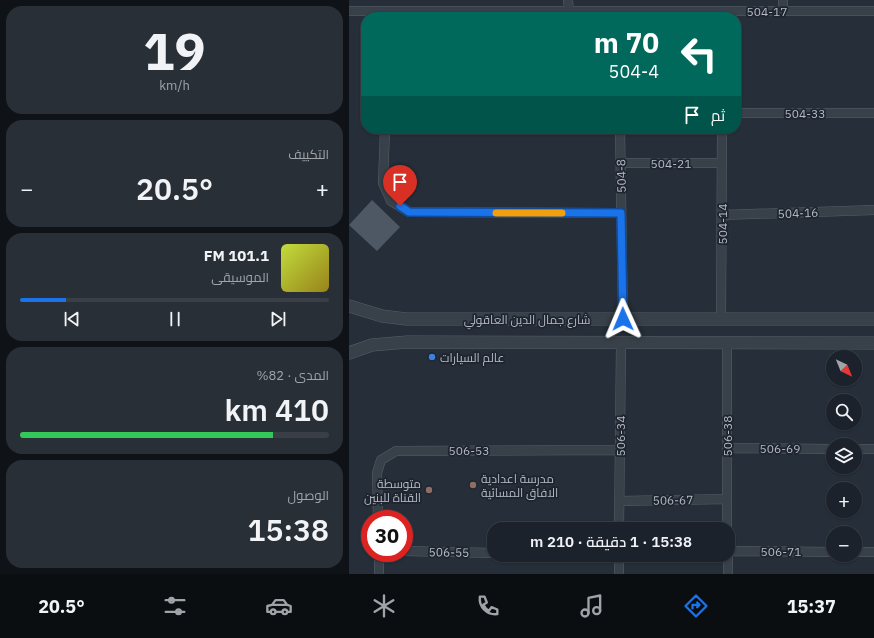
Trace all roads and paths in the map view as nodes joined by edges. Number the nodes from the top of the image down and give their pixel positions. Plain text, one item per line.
1 (568, 0) edge
2 (783, 0) edge
3 (349, 10) edge
4 (874, 10) edge
5 (569, 11) junction
6 (783, 11) junction
7 (369, 12) edge
8 (509, 12) edge
9 (586, 12) edge
10 (741, 13) edge
11 (741, 113) edge
12 (874, 113) edge
13 (385, 134) edge
14 (620, 134) edge
15 (722, 134) edge
16 (621, 163) junction
17 (722, 163) junction
18 (874, 210) edge
19 (621, 213) junction
20 (722, 215) junction
21 (349, 306) edge
22 (623, 319) junction
23 (721, 319) junction
24 (874, 319) edge
25 (621, 342) junction
26 (727, 343) junction
27 (874, 343) edge
28 (349, 353) edge
29 (727, 448) junction
30 (826, 449) edge
31 (862, 449) edge
32 (874, 449) edge
33 (620, 450) junction
34 (727, 499) junction
35 (619, 501) junction
36 (378, 510) edge
37 (619, 522) edge
38 (727, 522) edge
39 (413, 551) edge
40 (735, 551) edge
41 (826, 552) edge
42 (862, 552) edge
43 (874, 552) edge
44 (487, 553) edge
45 (379, 562) edge
46 (619, 562) edge
47 (728, 562) edge
48 (379, 574) edge
49 (619, 574) edge
50 (728, 574) edge

1 - 5 street
2 - 6 street
3 - 7 street, 504-17
4 - 6 street, 504-17
5 - 8 street, 504-17
5 - 9 street, 504-17
6 - 10 street, 504-17
11 - 12 street, 504-33
13 - 19 street
14 - 16 street, 504-8
15 - 17 street, 504-14
16 - 17 street, 504-21
16 - 19 street, 504-8
17 - 20 street, 504-14
18 - 20 street, 504-16
19 - 22 street, 504-8
20 - 23 street, 504-14
21 - 22 street, شارع جمال الدين العاقولي
22 - 23 street, شارع جمال الدين العاقولي
23 - 24 street, شارع جمال الدين العاقولي
25 - 26 street, شارع جمال الدين العاقولي
25 - 28 street, شارع جمال الدين العاقولي
25 - 33 street, 506-34
26 - 27 street, شارع جمال الدين العاقولي
26 - 29 street, 506-38
29 - 30 street, 506-69
29 - 34 street, 506-38
31 - 32 street
33 - 35 street, 506-34
33 - 36 street, 506-53
34 - 35 street, 506-67
34 - 38 street, 506-38
35 - 37 street, 506-34
39 - 44 street, 506-55
40 - 41 street, 506-71
42 - 43 street
45 - 48 street
46 - 49 street
47 - 50 street

